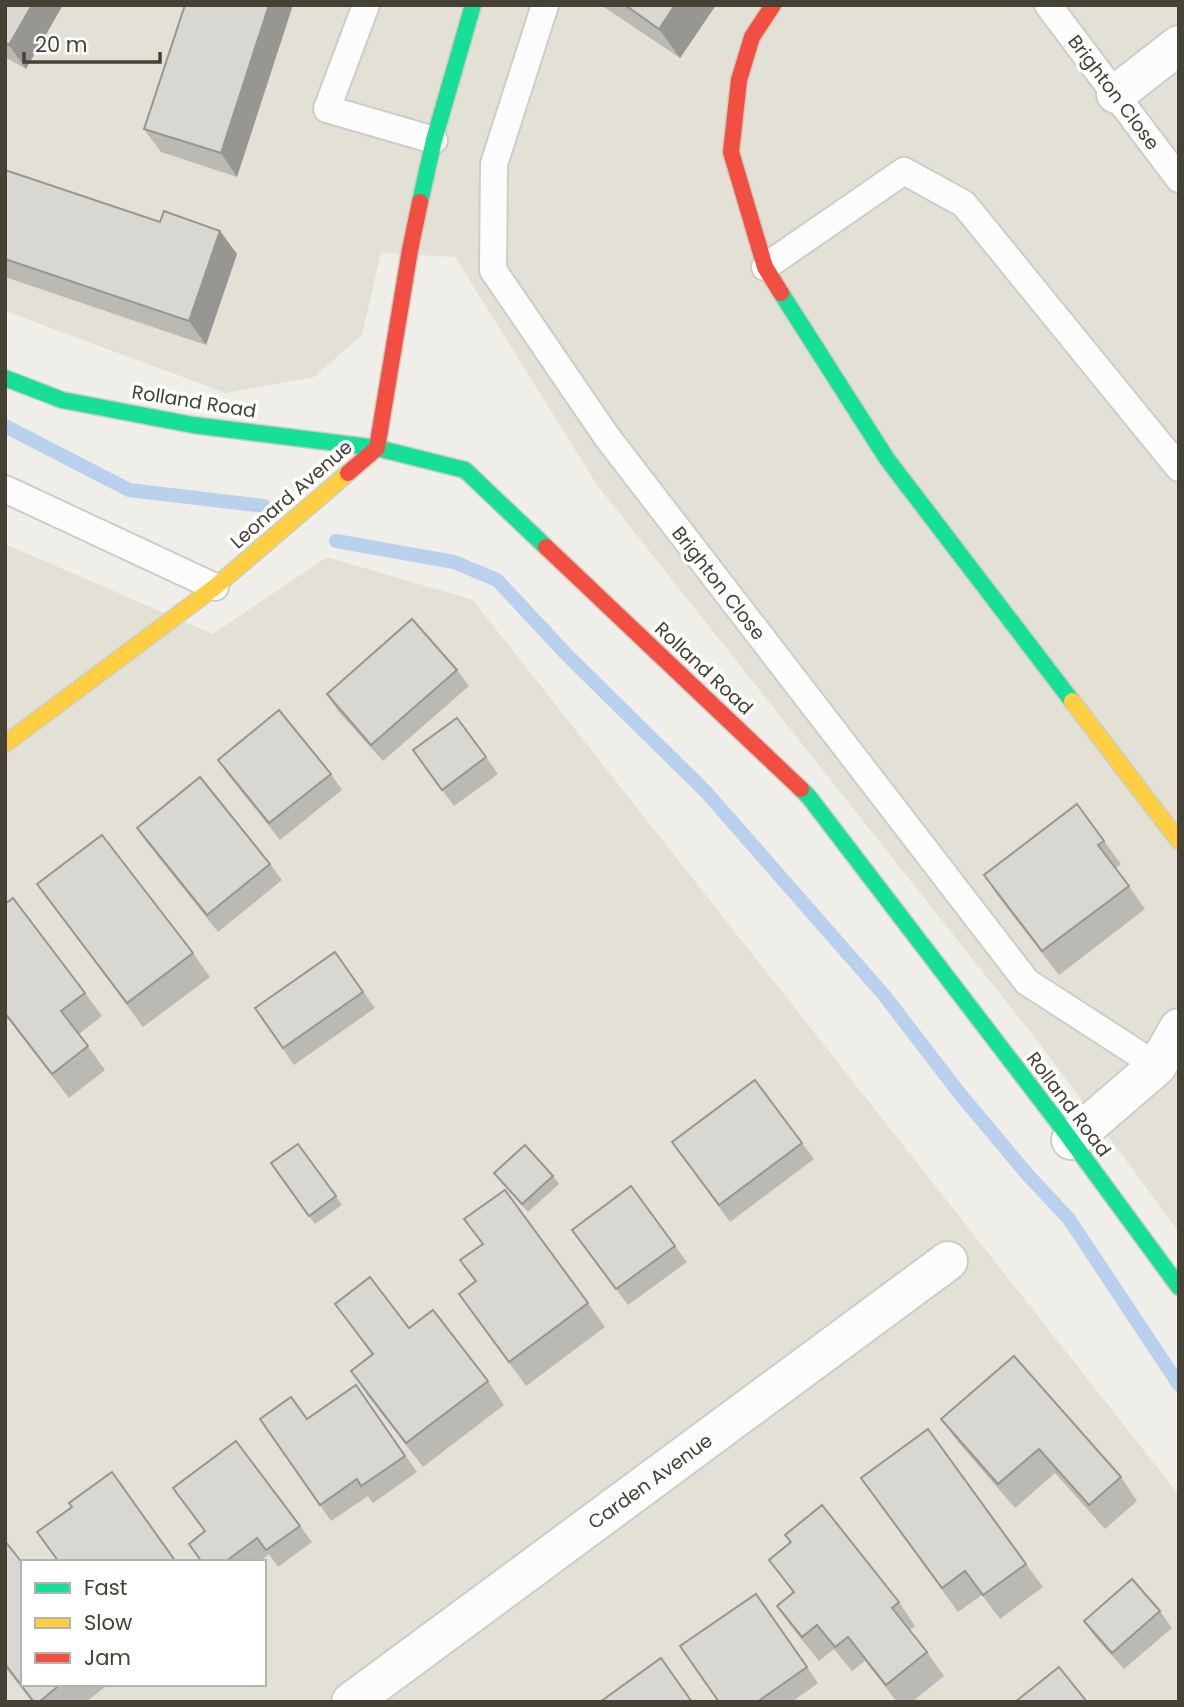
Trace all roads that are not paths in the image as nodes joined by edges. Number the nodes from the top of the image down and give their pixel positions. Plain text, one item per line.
1 (366, 5) edge
2 (473, 5) edge
3 (545, 5) edge
4 (774, 5) edge
5 (1048, 5) edge
6 (1179, 45) edge
7 (1116, 94) junction
8 (434, 139) junction
9 (1179, 179) edge
10 (765, 267) junction
11 (5, 378) edge
12 (377, 448) junction
13 (1179, 468) edge
14 (5, 489) edge
15 (215, 587) junction
16 (5, 744) edge
17 (1179, 841) edge
18 (1179, 1028) edge
19 (1157, 1066) junction
20 (1070, 1140) junction
21 (948, 1261) dead end
22 (1179, 1287) edge
23 (351, 1702) edge

1 - 8 lane
2 - 8 street, Leonard Avenue
3 - 19 lane, Brighton Close
4 - 10 street
5 - 7 lane, Brighton Close
6 - 7 street
7 - 9 lane, Brighton Close
8 - 12 street, Leonard Avenue
10 - 13 lane
10 - 17 street
11 - 12 street, Rolland Road
12 - 15 street, Leonard Avenue
12 - 20 street, Rolland Road
14 - 15 lane
15 - 16 street, Leonard Avenue
18 - 19 street
19 - 20 street
20 - 22 street, Rolland Road
21 - 23 street, Carden Avenue

